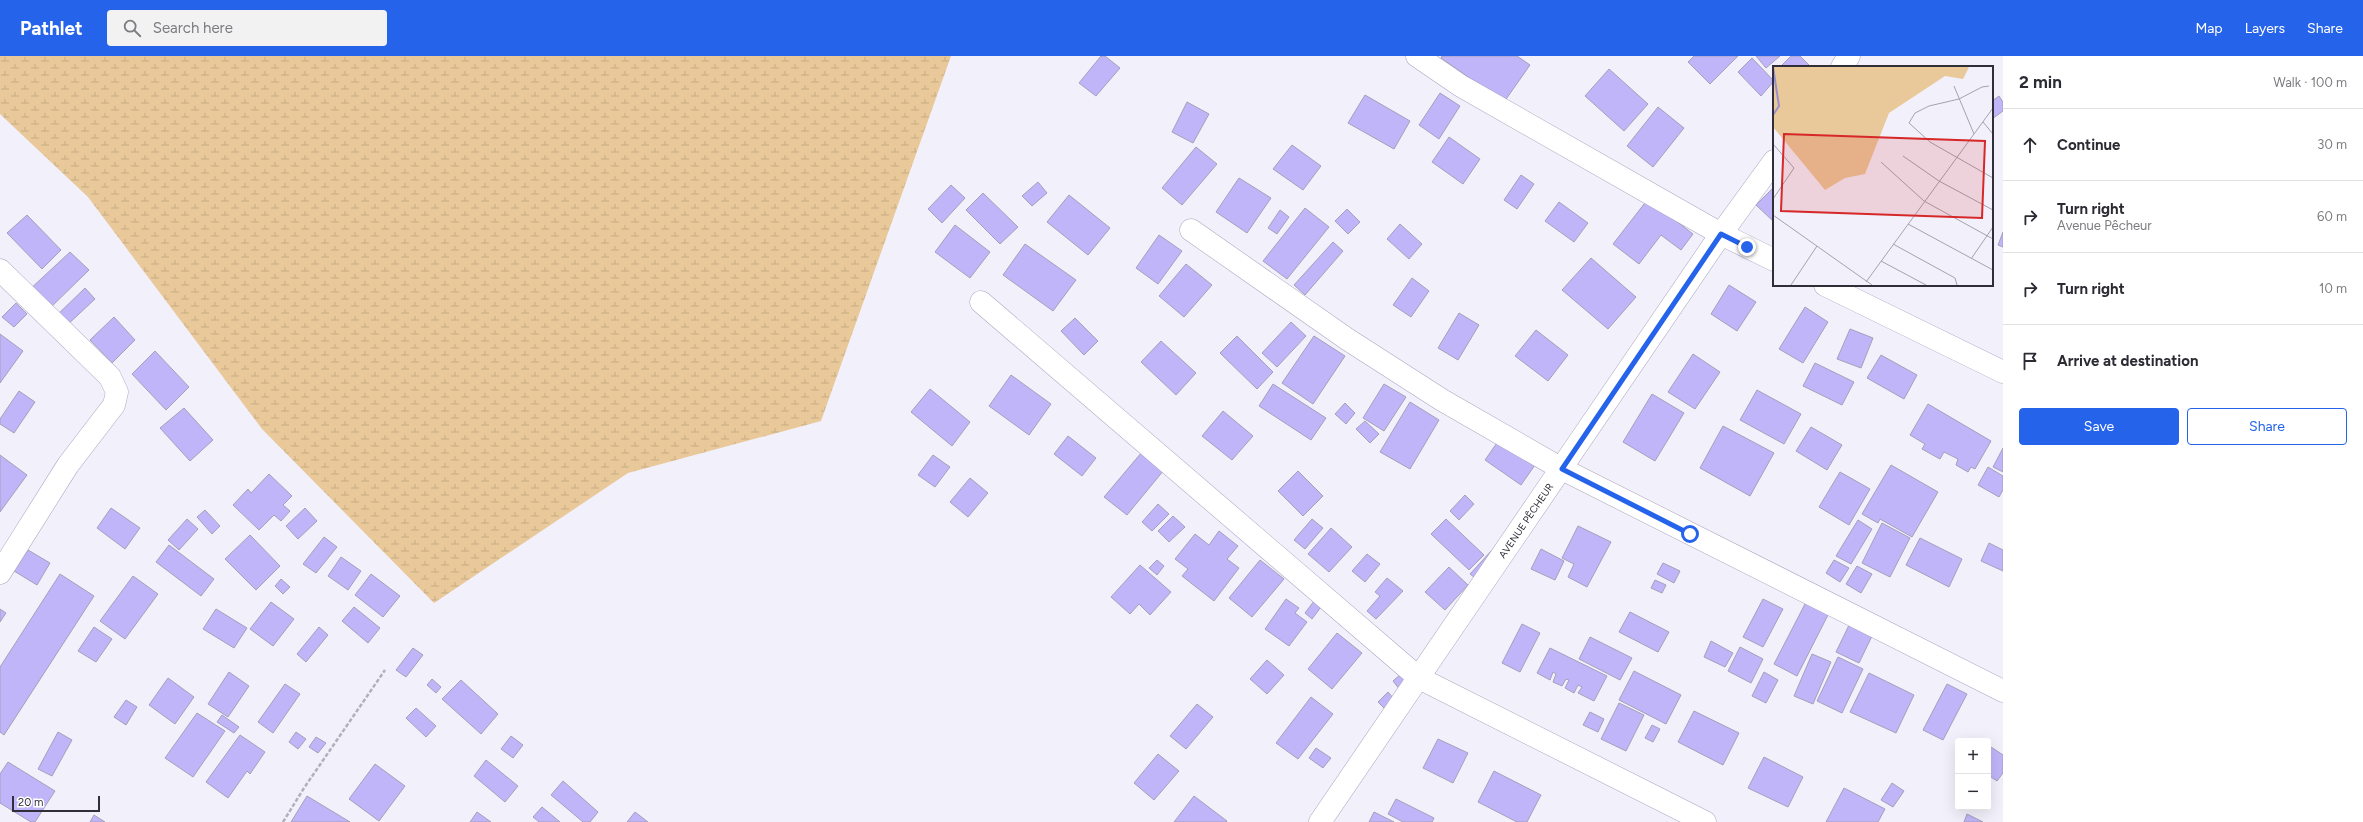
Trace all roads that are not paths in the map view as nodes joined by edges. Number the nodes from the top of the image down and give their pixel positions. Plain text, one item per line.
1 (1416, 56) edge
2 (1849, 56) edge
3 (1843, 66) edge
4 (1773, 162) edge
5 (1191, 230) dead end
6 (1721, 234) junction
7 (1773, 260) edge
8 (0, 270) edge
9 (1827, 286) edge
10 (981, 302) dead end
11 (2003, 372) edge
12 (1562, 469) junction
13 (0, 573) edge
14 (1419, 678) junction
15 (2003, 691) edge
16 (1320, 822) edge
17 (1705, 822) edge

1 - 6 street
2 - 3 street
4 - 6 street, AVENUE PÊCHEUR
5 - 12 street
6 - 7 street
6 - 12 street, AVENUE PÊCHEUR
8 - 13 street
9 - 11 street
10 - 14 street
12 - 14 street, AVENUE PÊCHEUR
12 - 15 street
14 - 16 street, AVENUE PÊCHEUR
14 - 17 street

